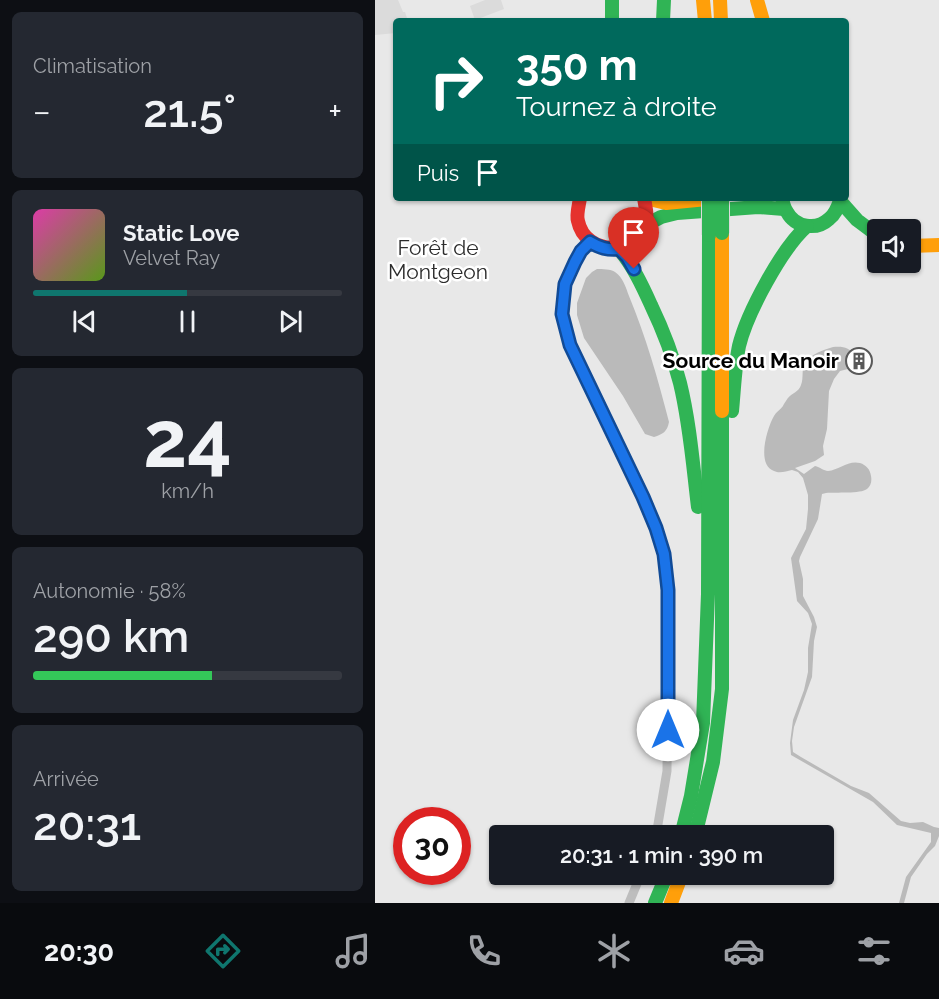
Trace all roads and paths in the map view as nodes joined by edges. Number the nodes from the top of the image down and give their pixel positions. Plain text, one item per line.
1 (612, 0) edge
2 (664, 0) edge
3 (703, 0) edge
4 (720, 0) edge
5 (757, 0) edge
6 (612, 18) edge
7 (663, 18) edge
8 (705, 18) edge
9 (721, 18) edge
10 (762, 18) edge
11 (579, 201) edge
12 (645, 201) edge
13 (657, 201) edge
14 (686, 201) edge
15 (710, 201) edge
16 (721, 201) edge
17 (841, 201) edge
18 (842, 201) edge
19 (783, 203) edge
20 (824, 224) junction
21 (646, 225) junction
22 (807, 226) junction
23 (867, 227) edge
24 (867, 230) edge
25 (715, 234) junction
26 (590, 242) junction
27 (939, 245) edge
28 (921, 246) edge
29 (619, 249) junction
30 (722, 566) junction
31 (708, 594) junction
32 (658, 825) edge
33 (684, 825) edge
34 (698, 825) edge
35 (636, 885) edge
36 (662, 885) edge
37 (678, 885) edge
38 (629, 903) edge
39 (655, 903) edge
40 (671, 903) edge

1 - 6 main road
2 - 7 main road
3 - 8 main road
4 - 9 main road
5 - 10 main road
11 - 26 main road
12 - 21 main road
13 - 14 main road
15 - 25 main road, bridge
16 - 25 main road, bridge
17 - 20 main road
18 - 23 main road
19 - 21 main road
19 - 22 main road
20 - 22 main road
20 - 24 main road
21 - 29 main road
22 - 30 main road
25 - 30 main road
25 - 31 main road
26 - 29 main road
26 - 32 street
27 - 28 main road
29 - 31 main road
30 - 34 main road
31 - 33 main road
35 - 38 street
36 - 39 main road
37 - 40 main road

